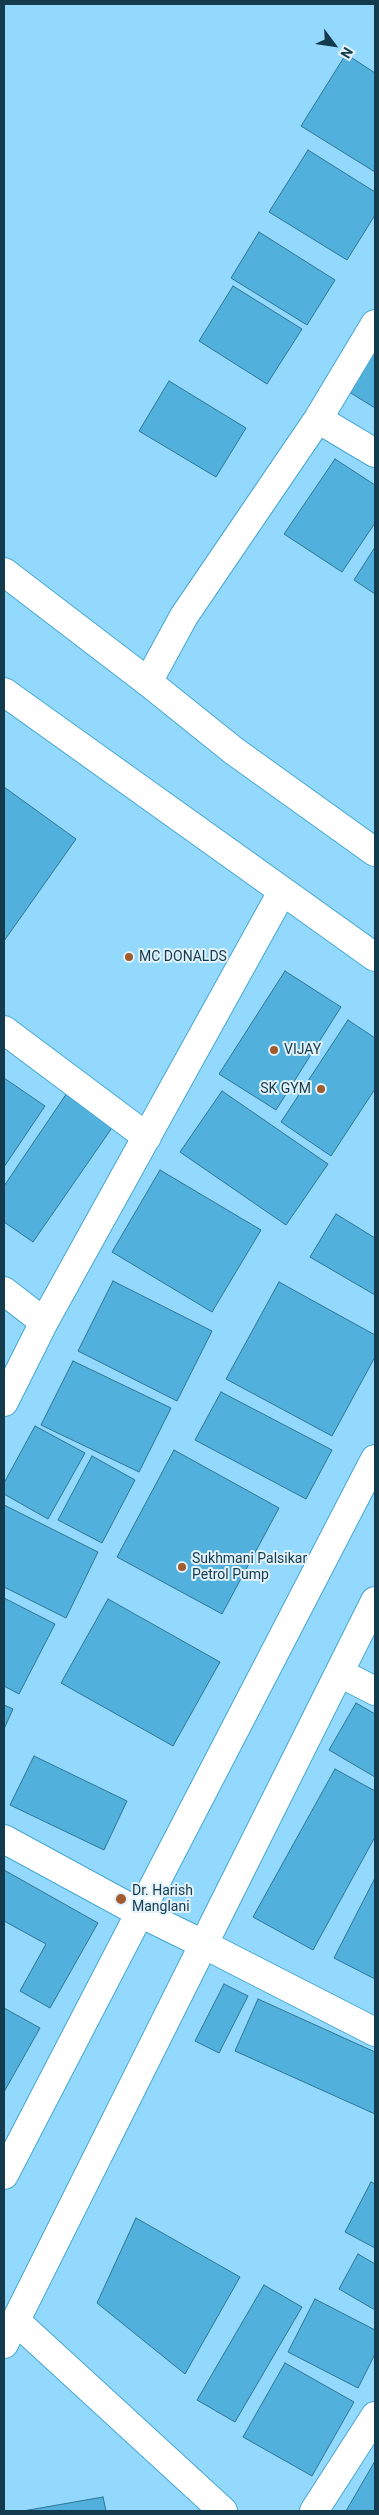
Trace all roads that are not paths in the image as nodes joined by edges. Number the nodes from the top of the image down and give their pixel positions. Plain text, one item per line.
1 (375, 324) edge
2 (318, 419) junction
3 (375, 453) edge
4 (4, 572) edge
5 (148, 682) junction
6 (4, 692) edge
7 (375, 852) edge
8 (282, 892) junction
9 (375, 957) edge
10 (4, 1030) edge
11 (147, 1137) junction
12 (4, 1290) edge
13 (44, 1322) junction
14 (4, 1402) edge
15 (375, 1459) edge
16 (375, 1601) edge
17 (340, 1673) junction
18 (375, 1691) edge
19 (4, 1839) edge
20 (140, 1913) junction
21 (205, 1945) junction
22 (375, 2032) edge
23 (4, 2175) edge
24 (10, 2333) edge
25 (375, 2416) edge
26 (224, 2511) edge
27 (314, 2511) edge

1 - 2 main road
2 - 3 main road
2 - 5 main road
4 - 5 main road
5 - 7 main road
6 - 8 main road
8 - 9 main road
8 - 11 main road
10 - 11 main road
11 - 13 main road
12 - 13 main road
13 - 14 main road
15 - 20 main road
16 - 17 main road
17 - 18 main road
17 - 21 main road
19 - 20 main road
20 - 21 main road
20 - 23 main road
21 - 22 main road
21 - 24 main road
24 - 26 main road
25 - 27 main road

